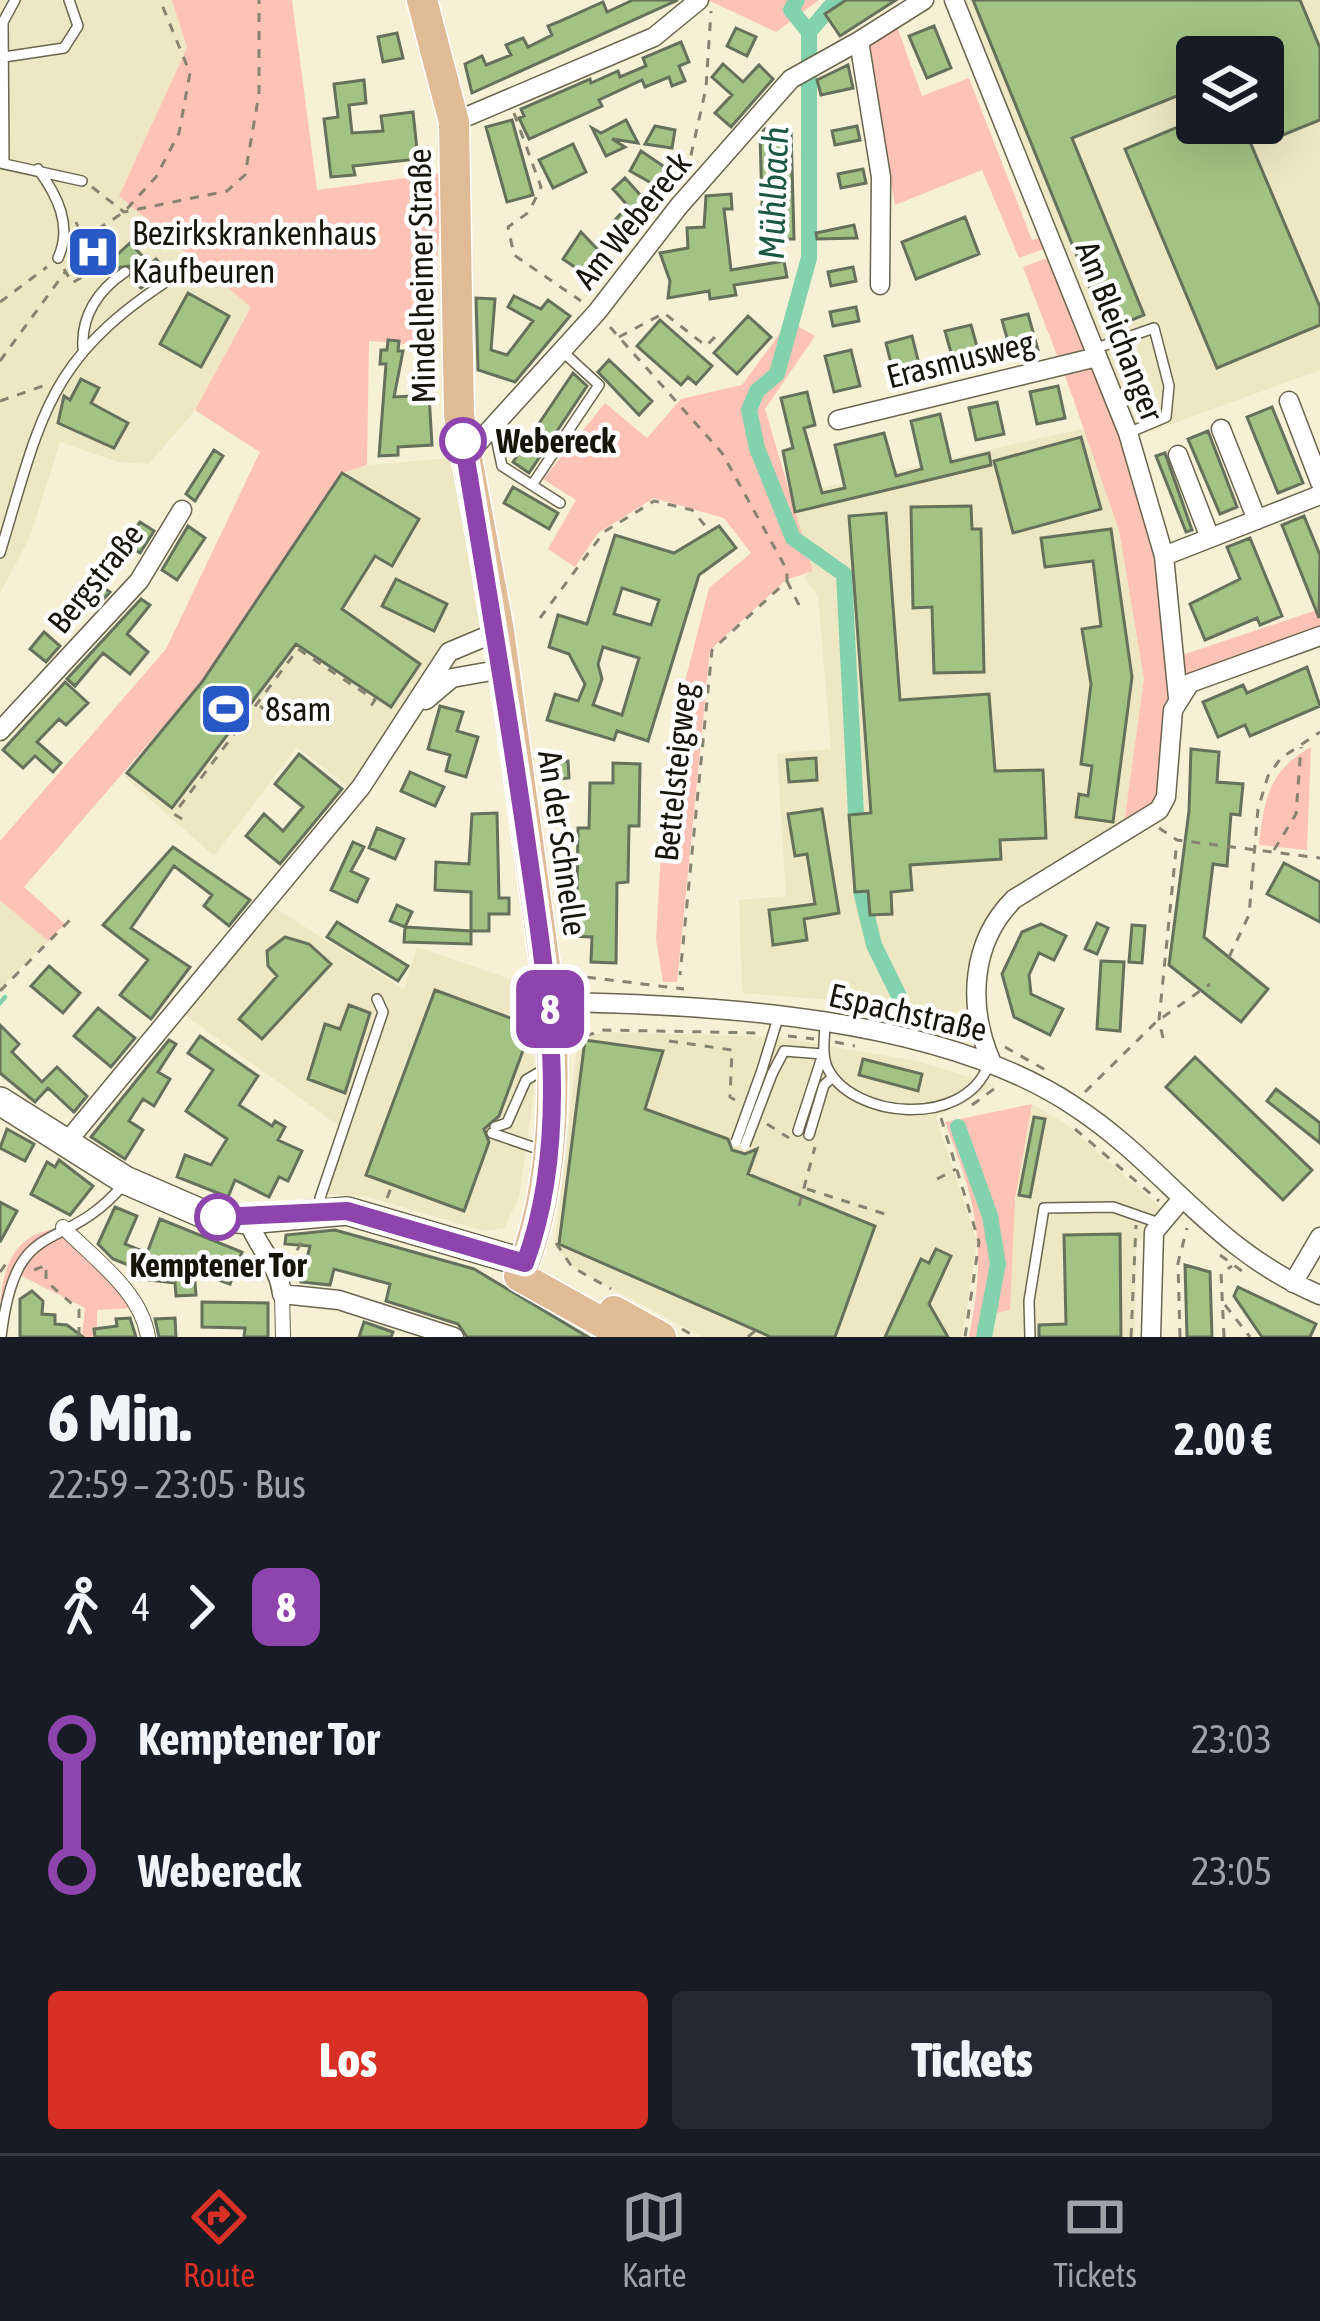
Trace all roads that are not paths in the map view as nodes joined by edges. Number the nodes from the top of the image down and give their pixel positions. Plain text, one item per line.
1 (15, 0) edge
2 (69, 0) edge
3 (422, 0) edge
4 (701, 0) edge
5 (924, 0) edge
6 (954, 0) edge
7 (859, 40) junction
8 (4, 57) junction
9 (454, 122) junction
10 (2, 163) edge
11 (38, 169) junction
12 (78, 180) road end
13 (58, 258) road end
14 (183, 271) dead end
15 (121, 274) road end
16 (880, 285) dead end
17 (83, 349) junction
18 (562, 351) junction
19 (1095, 353) junction
20 (1289, 401) dead end
21 (838, 420) dead end
22 (494, 428) junction
23 (1221, 429) dead end
24 (1128, 434) junction
25 (1178, 455) dead end
26 (466, 456) junction
27 (1320, 482) edge
28 (532, 485) junction
29 (1320, 495) edge
30 (560, 503) dead end
31 (182, 510) dead end
32 (1257, 520) junction
33 (1210, 538) junction
34 (0, 554) edge
35 (1164, 556) junction
36 (499, 631) junction
37 (1320, 636) edge
38 (503, 669) junction
39 (1178, 698) junction
40 (406, 722) junction
41 (0, 731) edge
42 (377, 999) dead end
43 (550, 1002) junction
44 (826, 1022) junction
45 (776, 1026) junction
46 (823, 1054) junction
47 (563, 1059) junction
48 (987, 1070) junction
49 (767, 1072) junction
50 (833, 1077) junction
51 (0, 1101) edge
52 (66, 1143) junction
53 (741, 1143) dead end
54 (545, 1151) junction
55 (125, 1180) junction
56 (320, 1198) dead end
57 (1180, 1201) junction
58 (248, 1220) junction
59 (1159, 1223) junction
60 (63, 1227) junction
61 (1320, 1238) edge
62 (522, 1269) junction
63 (1293, 1283) junction
64 (282, 1294) junction
65 (1320, 1295) edge
66 (670, 1332) edge
67 (1, 1337) edge
68 (148, 1337) edge
69 (283, 1337) edge
70 (454, 1337) edge
71 (628, 1337) edge
72 (1030, 1337) edge
73 (1151, 1337) edge

1 - 8 lane
2 - 8 lane
3 - 9 main road, Mindelheimer Straße
4 - 9 street
5 - 7 street, Am Webereck
6 - 19 street, Am Bleichanger
7 - 16 street
7 - 18 street, Am Webereck
8 - 10 lane
9 - 26 main road, Mindelheimer Straße
10 - 11 lane
11 - 12 lane
11 - 13 lane
14 - 17 lane
15 - 17 lane
17 - 34 lane
18 - 22 street, Am Webereck
18 - 28 lane
19 - 21 street, Erasmusweg
19 - 24 street, Am Bleichanger
19 - 24 lane
20 - 27 street
22 - 26 street, Am Webereck
22 - 28 lane
23 - 32 street
24 - 35 street, Am Bleichanger
25 - 33 street
26 - 36 main road, Mindelheimer Straße
28 - 30 lane
29 - 32 street
31 - 41 street, Bergstraße
32 - 33 street
33 - 35 street
35 - 39 street, Am Bleichanger
36 - 38 main road, An der Schnelle
36 - 40 street
37 - 39 street
38 - 40 street
38 - 43 main road, An der Schnelle
39 - 48 street, Am Bleichanger
40 - 52 street
42 - 56 lane
43 - 45 street, Espachstraße
43 - 47 main road, An der Schnelle
44 - 45 street, Espachstraße
44 - 46 lane
44 - 48 street, Espachstraße
45 - 49 lane
46 - 49 lane
46 - 50 lane
46 - 50 lane
47 - 54 main road, An der Schnelle
47 - 54 lane
48 - 50 lane
48 - 57 street, Espachstraße
49 - 53 lane, bridge
51 - 52 main road
52 - 55 main road
54 - 62 main road, An der Schnelle
55 - 58 main road
55 - 60 lane
57 - 59 street
57 - 63 street, Espachstraße
58 - 62 main road
58 - 64 street
59 - 72 lane
59 - 73 street
60 - 67 lane
60 - 68 street
61 - 63 street
62 - 66 main road
62 - 71 main road
63 - 65 street, Espachstraße
64 - 69 street
64 - 70 street

